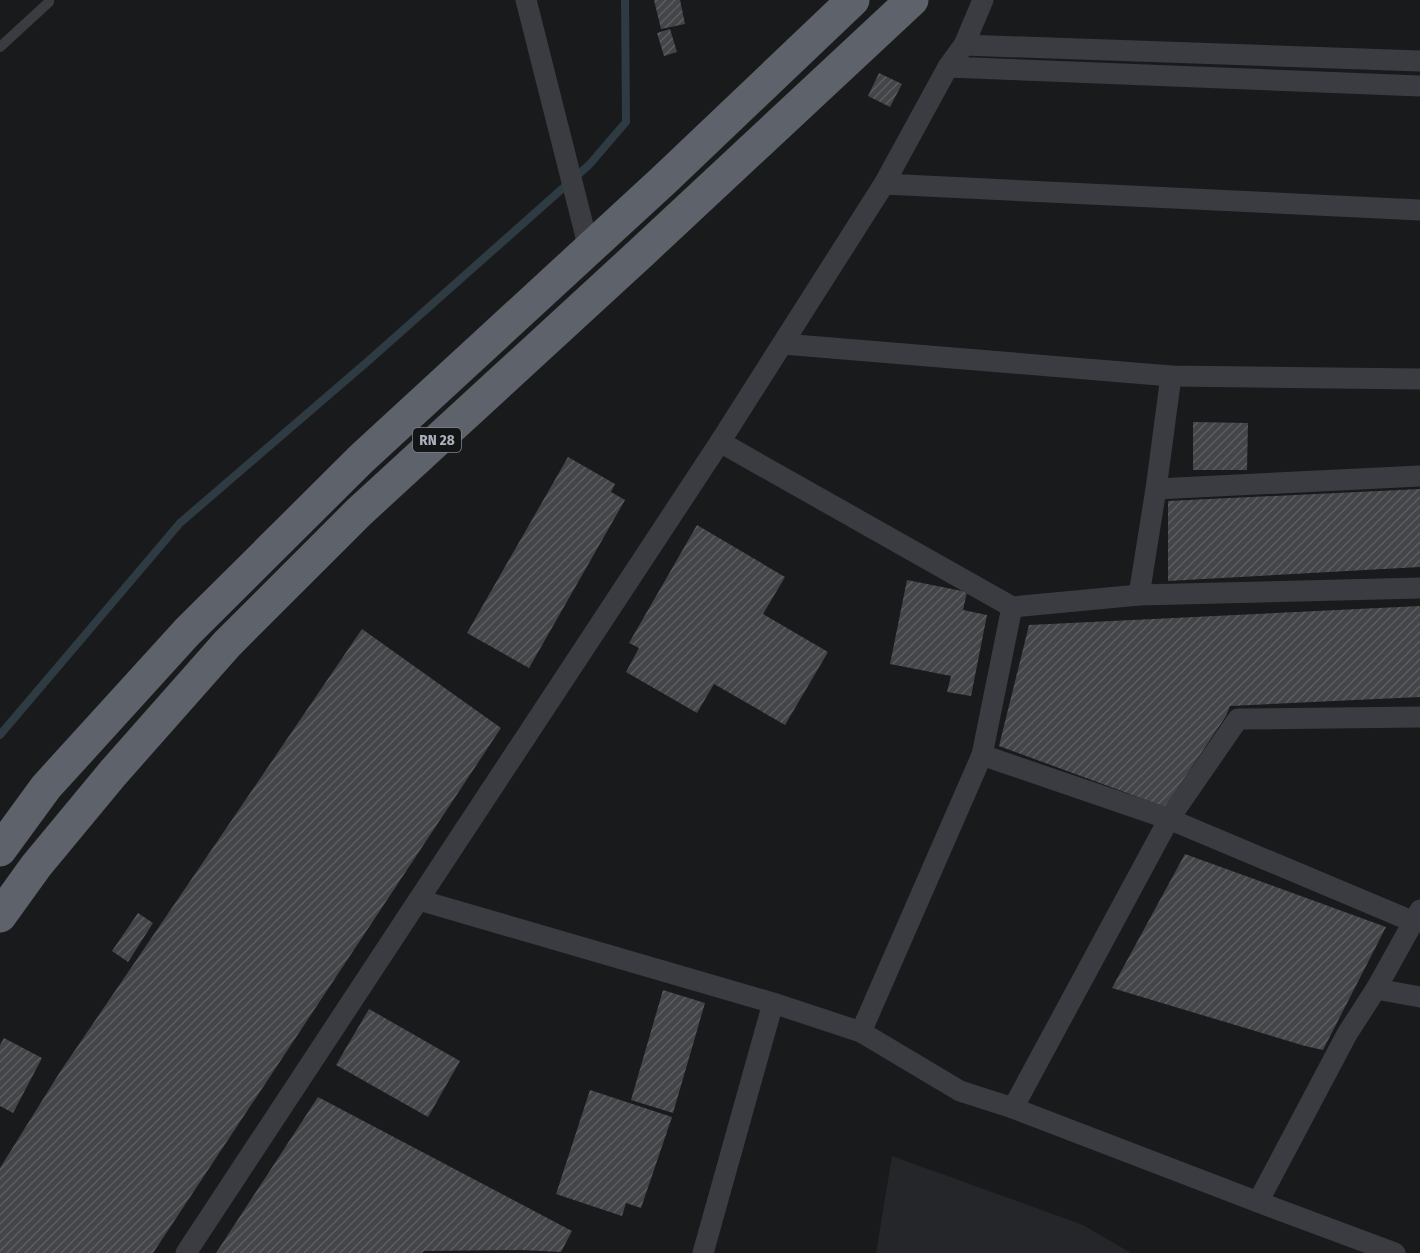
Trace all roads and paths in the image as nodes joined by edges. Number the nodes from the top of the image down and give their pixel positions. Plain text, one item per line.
1 (49, 0) edge
2 (526, 0) edge
3 (853, 0) edge
4 (912, 0) edge
5 (983, 0) edge
6 (964, 45) junction
7 (0, 47) edge
8 (1420, 62) edge
9 (948, 67) junction
10 (1420, 87) edge
11 (884, 184) junction
12 (1420, 210) edge
13 (589, 249) junction
14 (783, 344) junction
15 (1171, 376) junction
16 (1420, 379) edge
17 (720, 442) junction
18 (1420, 476) edge
19 (1156, 489) junction
20 (1420, 588) edge
21 (1138, 595) junction
22 (1012, 608) junction
23 (1420, 717) edge
24 (982, 755) junction
25 (1169, 819) junction
26 (0, 850) edge
27 (419, 900) junction
28 (0, 916) edge
29 (1418, 918) edge
30 (1376, 989) junction
31 (1420, 997) edge
32 (773, 1003) junction
33 (861, 1032) junction
34 (1013, 1108) junction
35 (1258, 1202) junction
36 (186, 1253) edge
37 (703, 1253) edge
38 (1395, 1253) edge

1 - 7 lane
2 - 13 street
3 - 13 highway, RN 28
4 - 28 highway, RN 28
5 - 6 street
6 - 8 street
6 - 9 street
9 - 10 street
9 - 11 street
11 - 12 street
11 - 14 street
13 - 26 highway, RN 28
14 - 15 street
14 - 17 street
15 - 16 street
15 - 19 street
17 - 22 street
17 - 27 street
18 - 19 street
19 - 21 street
20 - 21 street
21 - 22 street
22 - 24 street
23 - 25 street
24 - 25 street
24 - 33 street
25 - 29 street
25 - 34 street
27 - 32 street
27 - 36 street
29 - 30 street
30 - 31 street
30 - 35 street
32 - 33 street
32 - 37 street
33 - 34 street
34 - 35 street
35 - 38 street

